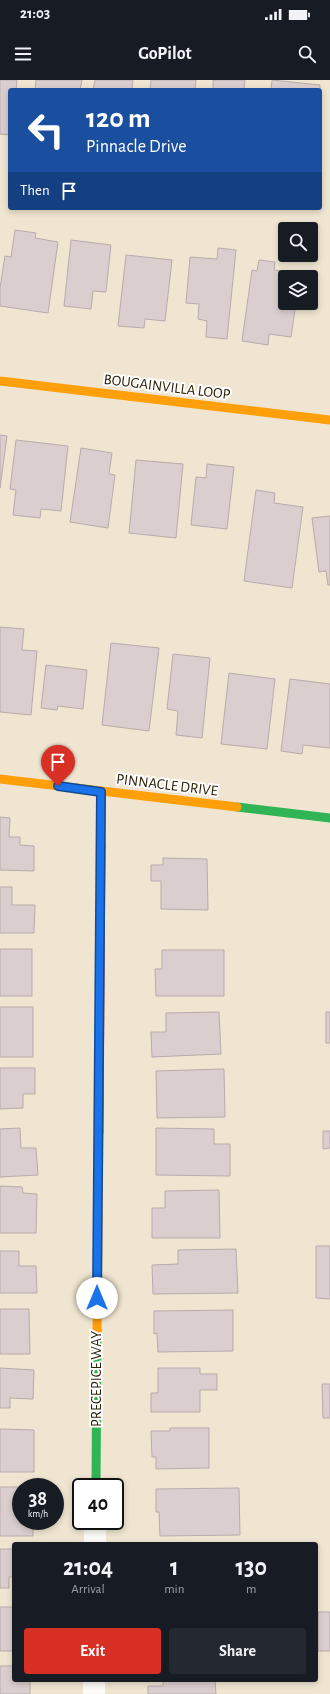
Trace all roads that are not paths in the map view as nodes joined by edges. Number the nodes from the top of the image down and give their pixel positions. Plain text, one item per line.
1 (0, 381) edge
2 (330, 420) edge
3 (0, 779) edge
4 (101, 792) junction
5 (330, 818) edge
6 (96, 1478) edge
7 (95, 1530) edge
8 (95, 1542) edge
9 (94, 1682) edge
10 (94, 1694) edge

1 - 2 street, BOUGAINVILLA LOOP
3 - 4 street, PINNACLE DRIVE
4 - 5 street, PINNACLE DRIVE
4 - 6 street, PRECEPICE WAY
7 - 8 street
9 - 10 street

